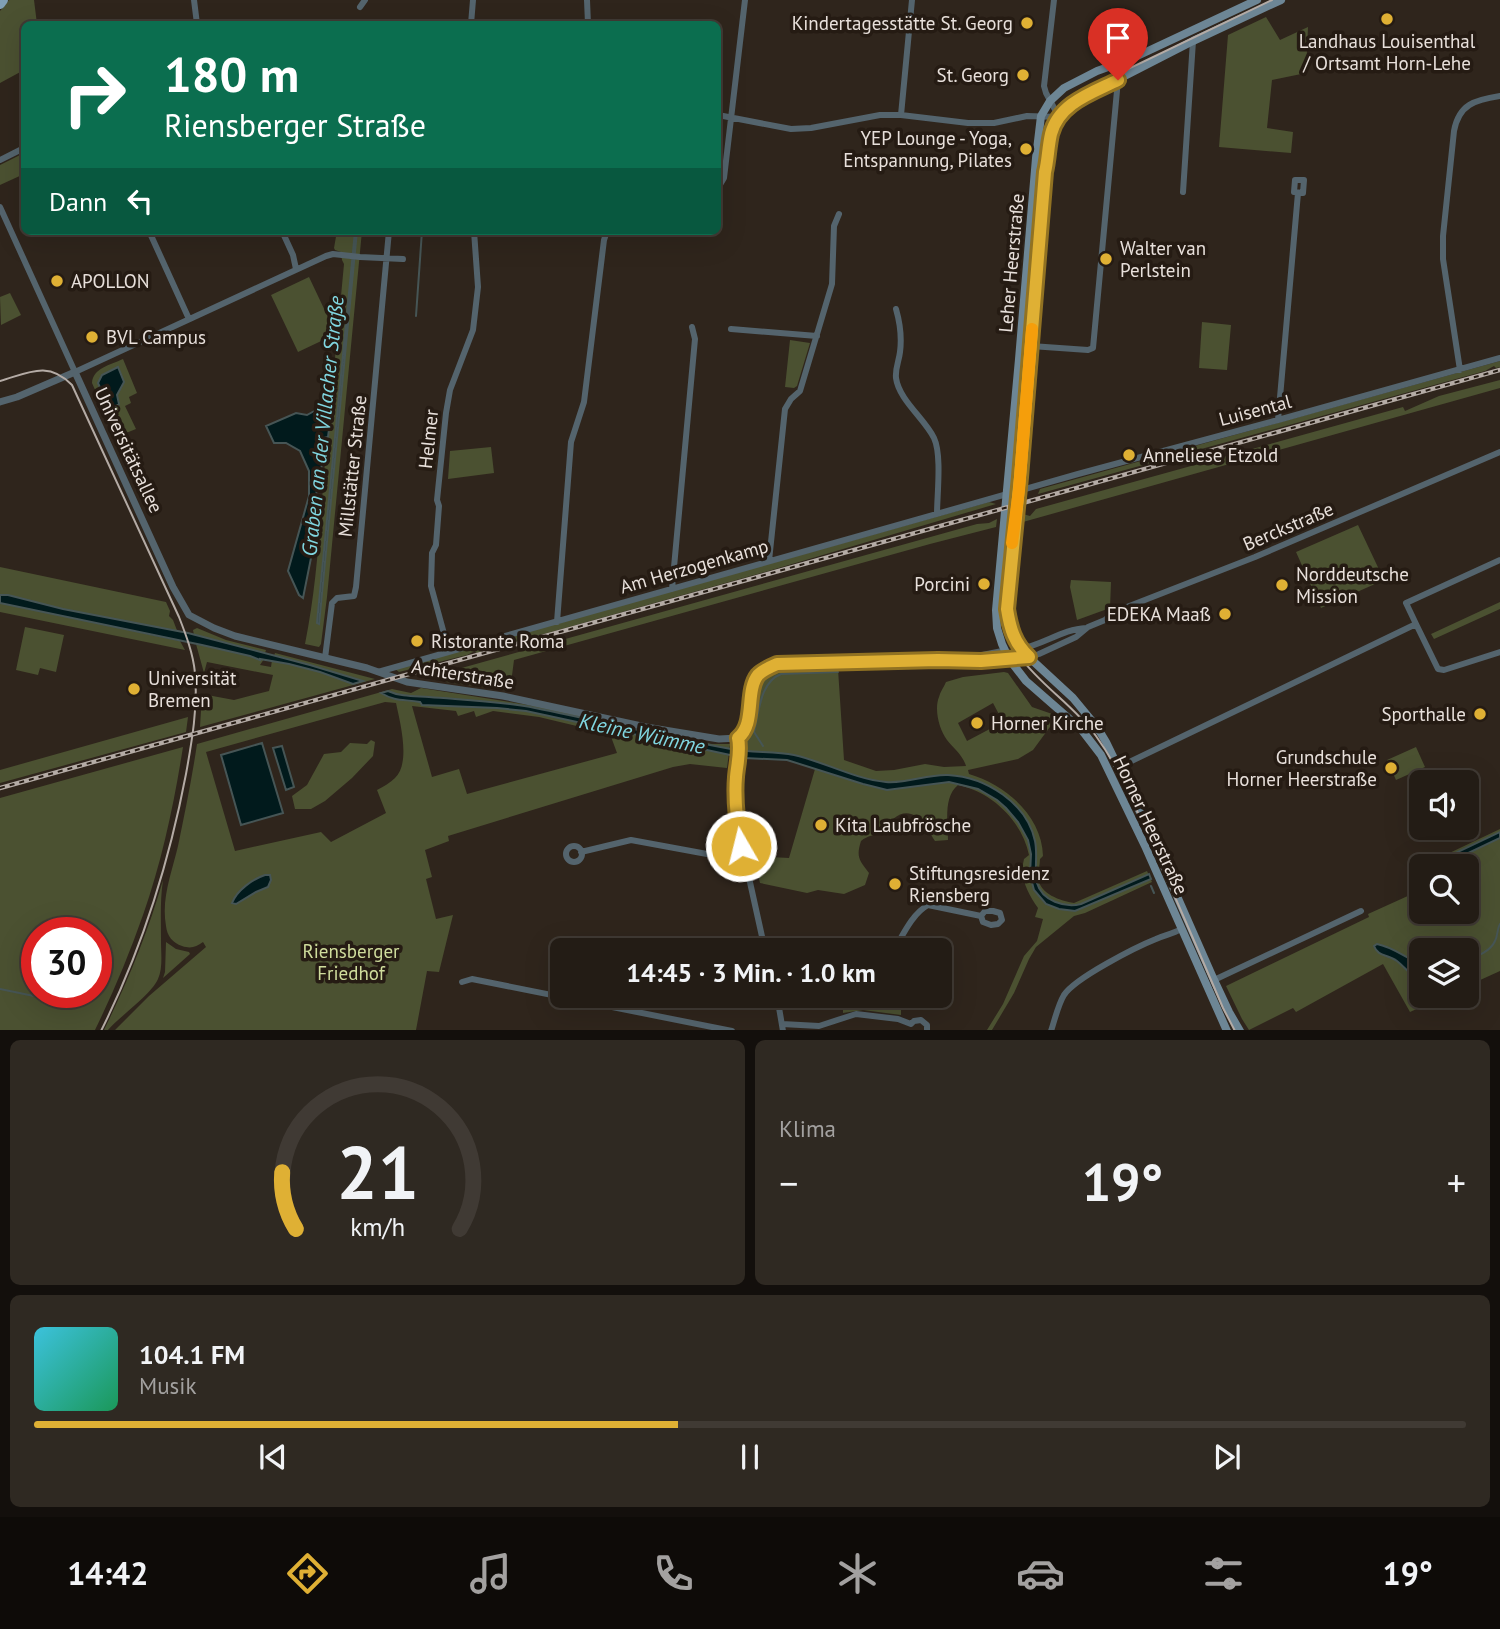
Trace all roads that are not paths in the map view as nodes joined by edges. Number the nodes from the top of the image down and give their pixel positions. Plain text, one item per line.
1 (194, 0) edge
2 (365, 0) edge
3 (473, 0) edge
4 (587, 0) edge
5 (745, 0) edge
6 (912, 0) edge
7 (1054, 0) edge
8 (1257, 0) edge
9 (1281, 0) edge
10 (360, 7) dead end
11 (197, 21) edge
12 (471, 21) edge
13 (588, 21) edge
14 (1193, 41) junction
15 (1118, 80) junction
16 (1500, 96) edge
17 (1050, 101) junction
18 (901, 115) junction
19 (721, 116) edge
20 (1041, 117) junction
21 (1059, 117) junction
22 (731, 118) junction
23 (21, 150) edge
24 (0, 160) edge
25 (721, 183) edge
26 (1183, 192) dead end
27 (1298, 193) dead end
28 (0, 207) edge
29 (839, 214) dead end
30 (151, 235) edge
31 (284, 235) edge
32 (389, 235) edge
33 (474, 235) edge
34 (606, 235) edge
35 (387, 258) junction
36 (403, 259) dead end
37 (296, 270) junction
38 (897, 309) dead end
39 (189, 320) junction
40 (692, 327) dead end
41 (731, 329) dead end
42 (817, 336) junction
43 (1031, 346) junction
44 (1500, 358) edge
45 (1460, 370) junction
46 (75, 372) junction
47 (0, 402) edge
48 (1278, 420) junction
49 (1500, 452) edge
50 (1019, 490) junction
51 (1006, 494) junction
52 (937, 514) junction
53 (769, 561) junction
54 (1500, 561) edge
55 (672, 589) junction
56 (189, 615) joint
57 (557, 622) junction
58 (1416, 624) junction
59 (1088, 627) junction
60 (1020, 649) junction
61 (449, 652) junction
62 (1500, 652) edge
63 (1007, 655) junction
64 (1029, 657) junction
65 (326, 658) junction
66 (378, 672) junction
67 (738, 738) junction
68 (1119, 767) junction
69 (581, 852) dead end
70 (744, 860) junction
71 (1361, 911) dead end
72 (981, 915) dead end
73 (1181, 929) junction
74 (762, 938) edge
75 (901, 938) edge
76 (1214, 980) junction
77 (462, 982) dead end
78 (779, 1008) edge
79 (782, 1027) edge
80 (911, 1028) edge
81 (727, 1030) edge
82 (927, 1030) edge
83 (1051, 1030) edge
84 (1227, 1030) edge
85 (1239, 1030) edge

1 - 11 street
2 - 10 street
3 - 12 street
4 - 13 street
5 - 22 street
6 - 18 street
7 - 17 street
8 - 17 main road, Leher Heerstraße
9 - 14 main road
14 - 15 main road
14 - 26 street
15 - 21 main road
15 - 43 street
16 - 45 street
17 - 20 main road, Leher Heerstraße
17 - 21 street
18 - 20 street
18 - 22 street
19 - 22 street
20 - 21 street
20 - 51 main road, Leher Heerstraße
21 - 43 main road, Leher Heerstraße
22 - 25 street
23 - 24 street
27 - 48 street
28 - 46 street
29 - 42 street
30 - 39 street
31 - 37 street
32 - 35 street
33 - 61 street, Helmer
34 - 57 street
35 - 36 street
35 - 37 street
35 - 65 street, Millstätter Straße
37 - 39 street
38 - 52 street
39 - 46 street
40 - 55 street
41 - 42 street
42 - 53 street
43 - 50 main road, Leher Heerstraße
44 - 45 street, Luisental
45 - 48 street, Luisental
46 - 47 street, Universitätsallee
46 - 56 street, Universitätsallee
48 - 50 street, Luisental
49 - 59 street, Berckstraße
50 - 51 street, Am Herzogenkamp
50 - 60 main road, Leher Heerstraße
51 - 52 street, Am Herzogenkamp
51 - 63 main road, Leher Heerstraße
52 - 53 street, Am Herzogenkamp
53 - 55 street, Am Herzogenkamp
54 - 58 street
55 - 57 street, Am Herzogenkamp
56 - 65 street, Achterstraße
57 - 61 street, Am Herzogenkamp
58 - 62 street
58 - 68 street
59 - 60 street, Berckstraße
59 - 64 street, Berckstraße
60 - 63 main road
60 - 64 main road, Leher Heerstraße
61 - 66 street, Am Herzogenkamp
63 - 64 main road
63 - 67 street
63 - 73 main road, Horner Heerstraße
64 - 68 main road, Horner Heerstraße
65 - 66 street, Achterstraße
66 - 67 street, Achterstraße
67 - 70 street
68 - 76 main road, Horner Heerstraße
69 - 70 street
70 - 74 street
71 - 76 street
72 - 75 street
73 - 83 street
73 - 84 main road, Horner Heerstraße
76 - 85 main road, Horner Heerstraße
77 - 81 street
78 - 79 street
79 - 80 street
80 - 82 street

